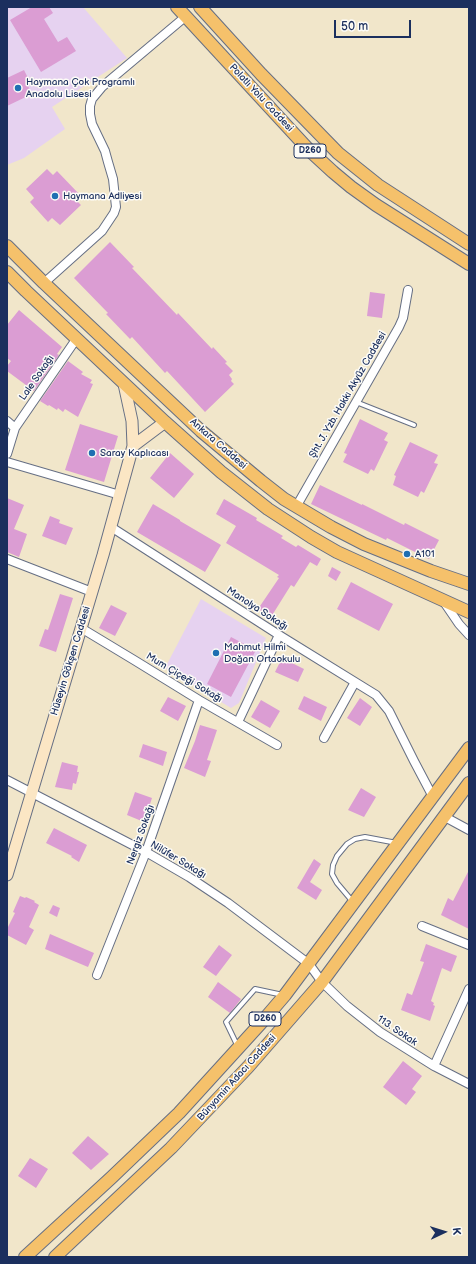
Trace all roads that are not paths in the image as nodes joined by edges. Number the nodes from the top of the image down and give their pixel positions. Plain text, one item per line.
1 (177, 7) edge
2 (200, 7) edge
3 (186, 17) junction
4 (469, 244) edge
5 (7, 246) edge
6 (469, 264) edge
7 (7, 272) edge
8 (44, 283) junction
9 (408, 290) dead end
10 (78, 338) junction
11 (124, 384) junction
12 (356, 402) junction
13 (7, 421) edge
14 (165, 422) junction
15 (414, 425) dead end
16 (15, 428) junction
17 (133, 446) junction
18 (7, 454) edge
19 (7, 462) edge
20 (120, 495) junction
21 (296, 507) junction
22 (111, 527) junction
23 (7, 559) edge
24 (469, 584) edge
25 (92, 592) junction
26 (444, 601) junction
27 (469, 612) edge
28 (80, 628) junction
29 (279, 635) junction
30 (469, 635) edge
31 (355, 682) junction
32 (199, 700) junction
33 (238, 722) junction
34 (324, 738) dead end
35 (277, 744) dead end
36 (469, 748) edge
37 (7, 780) edge
38 (469, 783) edge
39 (32, 793) junction
40 (434, 797) junction
41 (445, 817) junction
42 (469, 830) edge
43 (399, 844) junction
44 (146, 852) junction
45 (7, 875) edge
46 (354, 904) junction
47 (422, 926) dead end
48 (469, 945) edge
49 (309, 964) junction
50 (97, 975) dead end
51 (322, 982) junction
52 (469, 989) edge
53 (285, 995) junction
54 (465, 1007) edge
55 (239, 1048) junction
56 (434, 1066) junction
57 (469, 1084) edge
58 (25, 1257) edge
59 (55, 1257) edge

1 - 3 main road, Polatlı Yolu Caddesi / D260
2 - 4 main road, Polatlı Yolu Caddesi / D260
3 - 6 main road, Polatlı Yolu Caddesi / D260
3 - 8 street
5 - 8 main road, Ankara Caddesi
7 - 10 main road, Ankara Caddesi
8 - 21 main road, Ankara Caddesi
9 - 12 street, Şht. J. Yzb. Hakkı Akyüz Caddesi
10 - 11 main road, Ankara Caddesi
10 - 16 street, Lale Sokağı
11 - 14 main road, Ankara Caddesi
11 - 17 street, Hüseyin Gökşen Caddesi
12 - 15 lane
12 - 21 street, Şht. J. Yzb. Hakkı Akyüz Caddesi
13 - 16 street
14 - 17 street
14 - 26 main road, Ankara Caddesi
16 - 18 street, Lale Sokağı
17 - 20 street, Hüseyin Gökşen Caddesi
19 - 20 street
20 - 22 street, Hüseyin Gökşen Caddesi
21 - 24 main road, Ankara Caddesi
22 - 25 street, Hüseyin Gökşen Caddesi
22 - 29 street, Manolya Sokağı
23 - 25 street
25 - 28 street, Hüseyin Gökşen Caddesi
26 - 27 main road, Ankara Caddesi
26 - 30 street
28 - 32 street, Mum Çiçeği Sokağı
28 - 39 street, Hüseyin Gökşen Caddesi
29 - 31 street, Manolya Sokağı
29 - 33 street
31 - 34 street
31 - 40 street, Manolya Sokağı
32 - 33 street, Mum Çiçeği Sokağı
32 - 44 street, Nergiz Sokağı
33 - 35 street, Mum Çiçeği Sokağı
36 - 40 main road, D260
37 - 39 street, Nilüfer Sokağı
38 - 41 main road, Bünyamin Adacı Caddesi / D260
39 - 44 street, Nilüfer Sokağı
39 - 45 street, Hüseyin Gökşen Caddesi
40 - 43 main road, D260
41 - 42 street
41 - 51 main road, Bünyamin Adacı Caddesi / D260
43 - 46 main road, D260
43 - 46 lane
44 - 49 street, Nilüfer Sokağı
44 - 50 street, Nergiz Sokağı
46 - 49 main road, D260
47 - 48 street
49 - 51 street, Nilüfer Sokağı
49 - 53 main road, D260
51 - 56 street, 113. Sokak
51 - 59 main road, Bünyamin Adacı Caddesi / D260
52 - 54 street
53 - 55 main road, D260
53 - 55 lane
54 - 56 street
55 - 58 main road, D260
56 - 57 street, 113. Sokak

